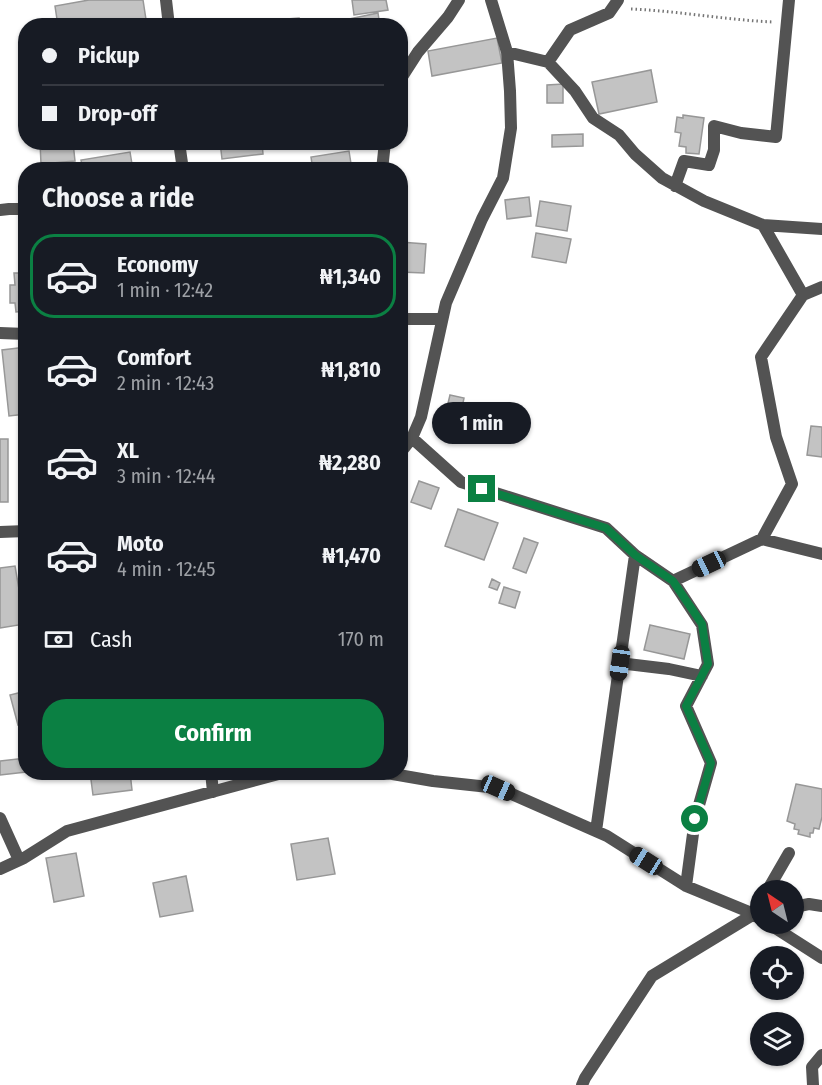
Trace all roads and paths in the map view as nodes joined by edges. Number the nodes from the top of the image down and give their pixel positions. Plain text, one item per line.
1 (166, 0) edge
2 (459, 0) edge
3 (491, 0) edge
4 (618, 0) edge
5 (789, 0) edge
6 (609, 13) junction
7 (168, 18) edge
8 (786, 22) junction
9 (507, 52) junction
10 (548, 62) junction
11 (408, 68) edge
12 (675, 186) junction
13 (18, 209) edge
14 (0, 210) edge
15 (763, 225) junction
16 (822, 229) edge
17 (822, 287) edge
18 (803, 295) junction
19 (408, 319) edge
20 (442, 319) junction
21 (0, 333) edge
22 (18, 334) edge
23 (412, 438) junction
24 (408, 443) edge
25 (18, 531) edge
26 (0, 532) edge
27 (762, 539) junction
28 (822, 554) edge
29 (635, 555) junction
30 (673, 581) junction
31 (620, 663) junction
32 (702, 676) junction
33 (408, 777) edge
34 (212, 780) edge
35 (257, 780) edge
36 (213, 792) junction
37 (0, 818) edge
38 (596, 831) junction
39 (789, 853) dead end
40 (19, 860) junction
41 (0, 869) edge
42 (773, 880) edge
43 (686, 886) junction
44 (804, 905) edge
45 (822, 906) edge
46 (750, 912) edge
47 (750, 920) edge
48 (785, 934) edge
49 (822, 958) edge
50 (822, 1055) edge
51 (582, 1085) edge
52 (813, 1085) edge

1 - 7 street
2 - 11 street
3 - 9 street
4 - 6 street
5 - 8 street
6 - 8 path
6 - 10 street
8 - 12 street
9 - 10 street
9 - 20 street
10 - 12 street
12 - 15 street
13 - 14 street
15 - 16 street
15 - 18 street
17 - 18 street
18 - 27 street
19 - 20 street
20 - 23 street
21 - 22 street
23 - 24 street
23 - 29 street
25 - 26 street
27 - 28 street
27 - 30 street
29 - 30 street
29 - 31 street
30 - 32 street
31 - 32 street
31 - 38 street
32 - 43 street
33 - 38 street
34 - 36 street
35 - 36 street
36 - 40 street
37 - 40 street
38 - 43 street
39 - 42 street
40 - 41 street
43 - 46 street
44 - 45 street
47 - 51 street
48 - 49 street
50 - 52 street

